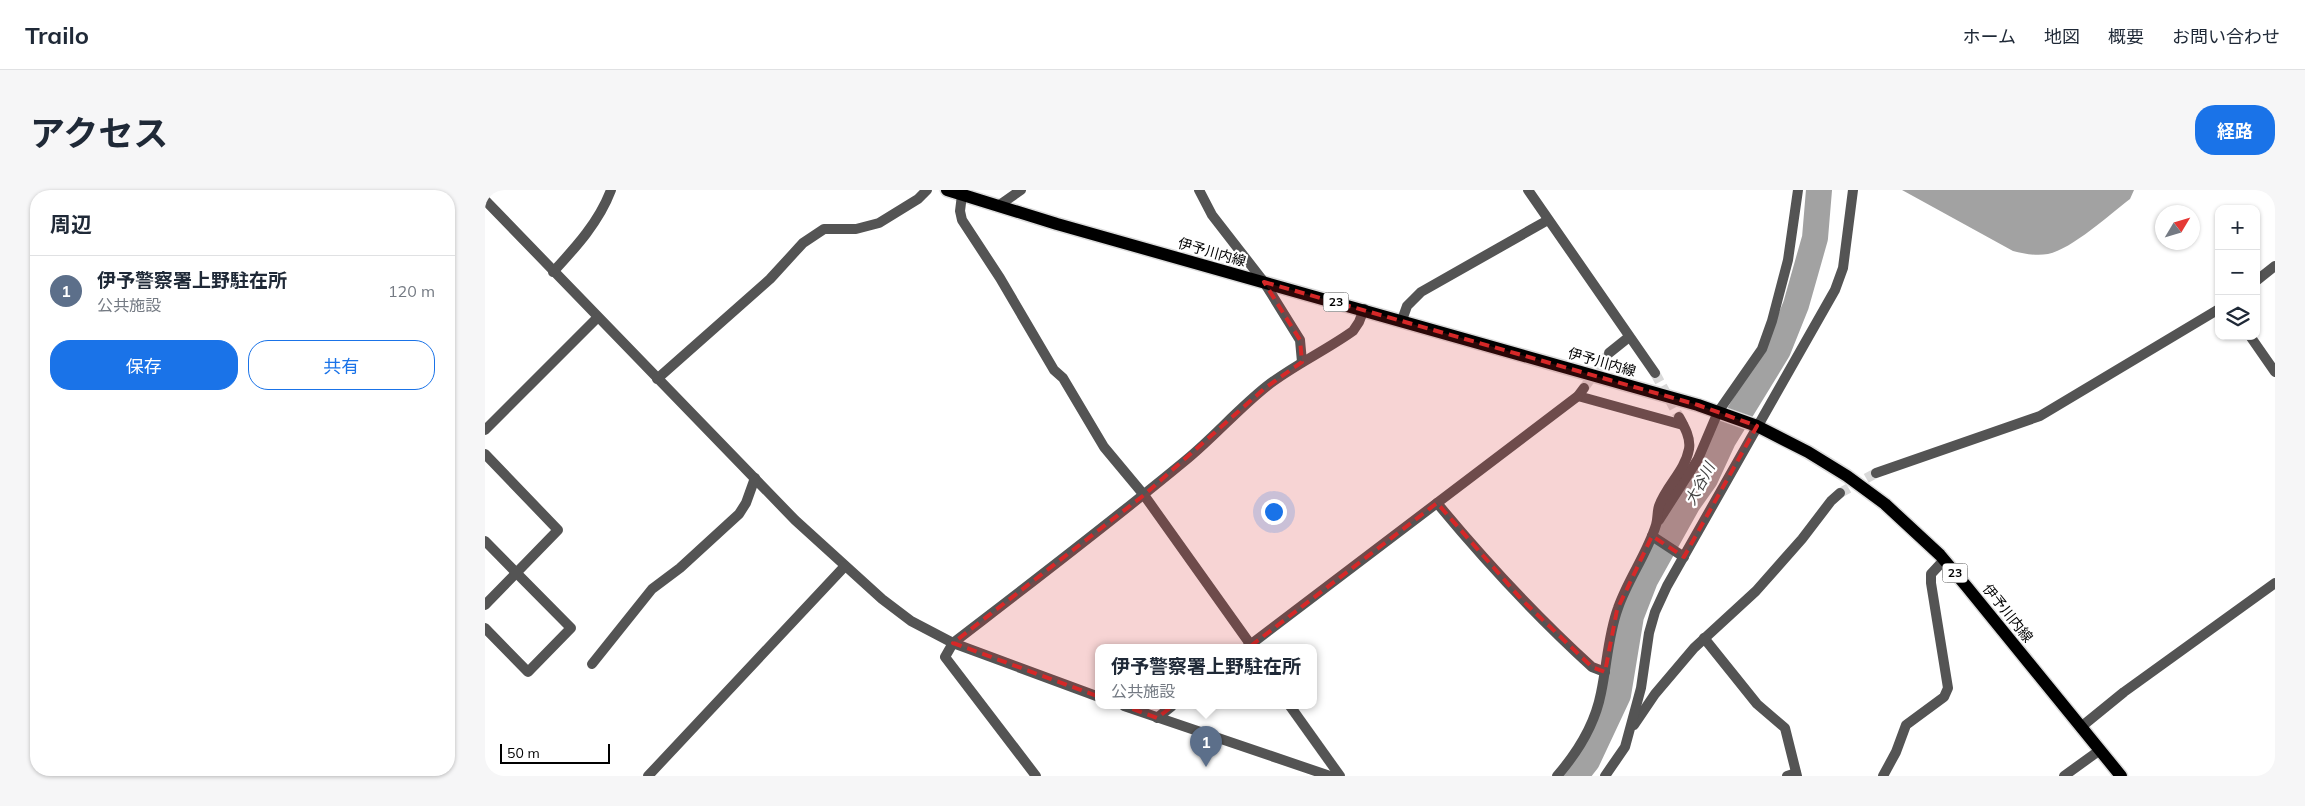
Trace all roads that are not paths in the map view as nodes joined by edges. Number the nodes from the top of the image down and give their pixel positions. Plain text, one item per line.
1 (611, 190) edge
2 (927, 190) edge
3 (947, 190) edge
4 (1021, 190) edge
5 (1199, 190) edge
6 (1528, 190) edge
7 (1798, 190) edge
8 (1853, 190) edge
9 (962, 195) junction
10 (485, 200) edge
11 (998, 206) junction
12 (1548, 220) junction
13 (2275, 266) edge
14 (553, 272) junction
15 (2260, 278) edge
16 (1264, 282) junction
17 (1363, 309) junction
18 (2215, 311) edge
19 (597, 318) junction
20 (1402, 320) junction
21 (1629, 337) junction
22 (2253, 340) edge
23 (1609, 353) tunnel mouth
24 (1302, 362) junction
25 (2275, 372) edge
26 (1655, 373) tunnel mouth
27 (657, 379) junction
28 (1721, 413) junction
29 (1751, 424) junction
30 (485, 430) edge
31 (485, 454) edge
32 (1876, 473) tunnel mouth
33 (755, 478) junction
34 (1840, 493) tunnel mouth
35 (1144, 495) junction
36 (1437, 503) junction
37 (1657, 523) junction
38 (1655, 538) junction
39 (485, 542) edge
40 (1681, 555) junction
41 (1944, 560) junction
42 (845, 566) junction
43 (516, 573) junction
44 (2275, 583) edge
45 (485, 605) edge
46 (485, 628) edge
47 (1705, 638) junction
48 (953, 643) junction
49 (1248, 644) edge
50 (1254, 644) edge
51 (592, 664) dead end
52 (1605, 672) junction
53 (1095, 696) edge
54 (1132, 709) edge
55 (1169, 709) edge
56 (1292, 709) edge
57 (1157, 718) junction
58 (2081, 727) junction
59 (1628, 734) junction
60 (2100, 750) junction
61 (1793, 775) edge
62 (649, 776) edge
63 (1036, 776) edge
64 (1330, 776) edge
65 (1340, 776) edge
66 (1557, 776) edge
67 (1605, 776) edge
68 (1883, 776) edge
69 (2065, 776) edge
70 (2121, 776) edge

1 - 14 street
2 - 27 street
3 - 9 main road, 伊予川内線 / 23
4 - 11 street
5 - 16 street
6 - 12 street
7 - 28 street
8 - 29 street
9 - 11 main road, 伊予川内線 / 23
9 - 35 street
10 - 14 street
11 - 16 main road, 伊予川内線 / 23
12 - 20 street
12 - 21 street
13 - 15 street
14 - 19 street
16 - 17 main road, 伊予川内線 / 23
16 - 24 street
17 - 20 main road, 伊予川内線 / 23
17 - 24 street
18 - 32 street
19 - 27 street
19 - 30 street
20 - 28 main road, 伊予川内線 / 23
21 - 23 street
21 - 26 street
22 - 25 street
24 - 35 street
27 - 33 street
28 - 29 main road, 伊予川内線 / 23
28 - 37 street
29 - 40 street
29 - 41 main road, 伊予川内線 / 23
31 - 43 street
33 - 42 street
33 - 51 street
34 - 47 street
35 - 48 street
35 - 49 street
36 - 37 street
36 - 50 street
36 - 52 street
37 - 38 street
38 - 40 street
38 - 52 street
39 - 43 street
40 - 59 street
41 - 58 main road, 伊予川内線 / 23
41 - 68 street
42 - 48 street
42 - 62 street
43 - 45 street
43 - 46 street
44 - 58 street
47 - 59 street
47 - 61 street
48 - 53 street
48 - 63 street
52 - 66 street
54 - 57 street
55 - 57 street
56 - 65 street
57 - 64 street
58 - 60 main road, 伊予川内線 / 23
59 - 67 street
60 - 69 street
60 - 70 main road, 伊予川内線 / 23

